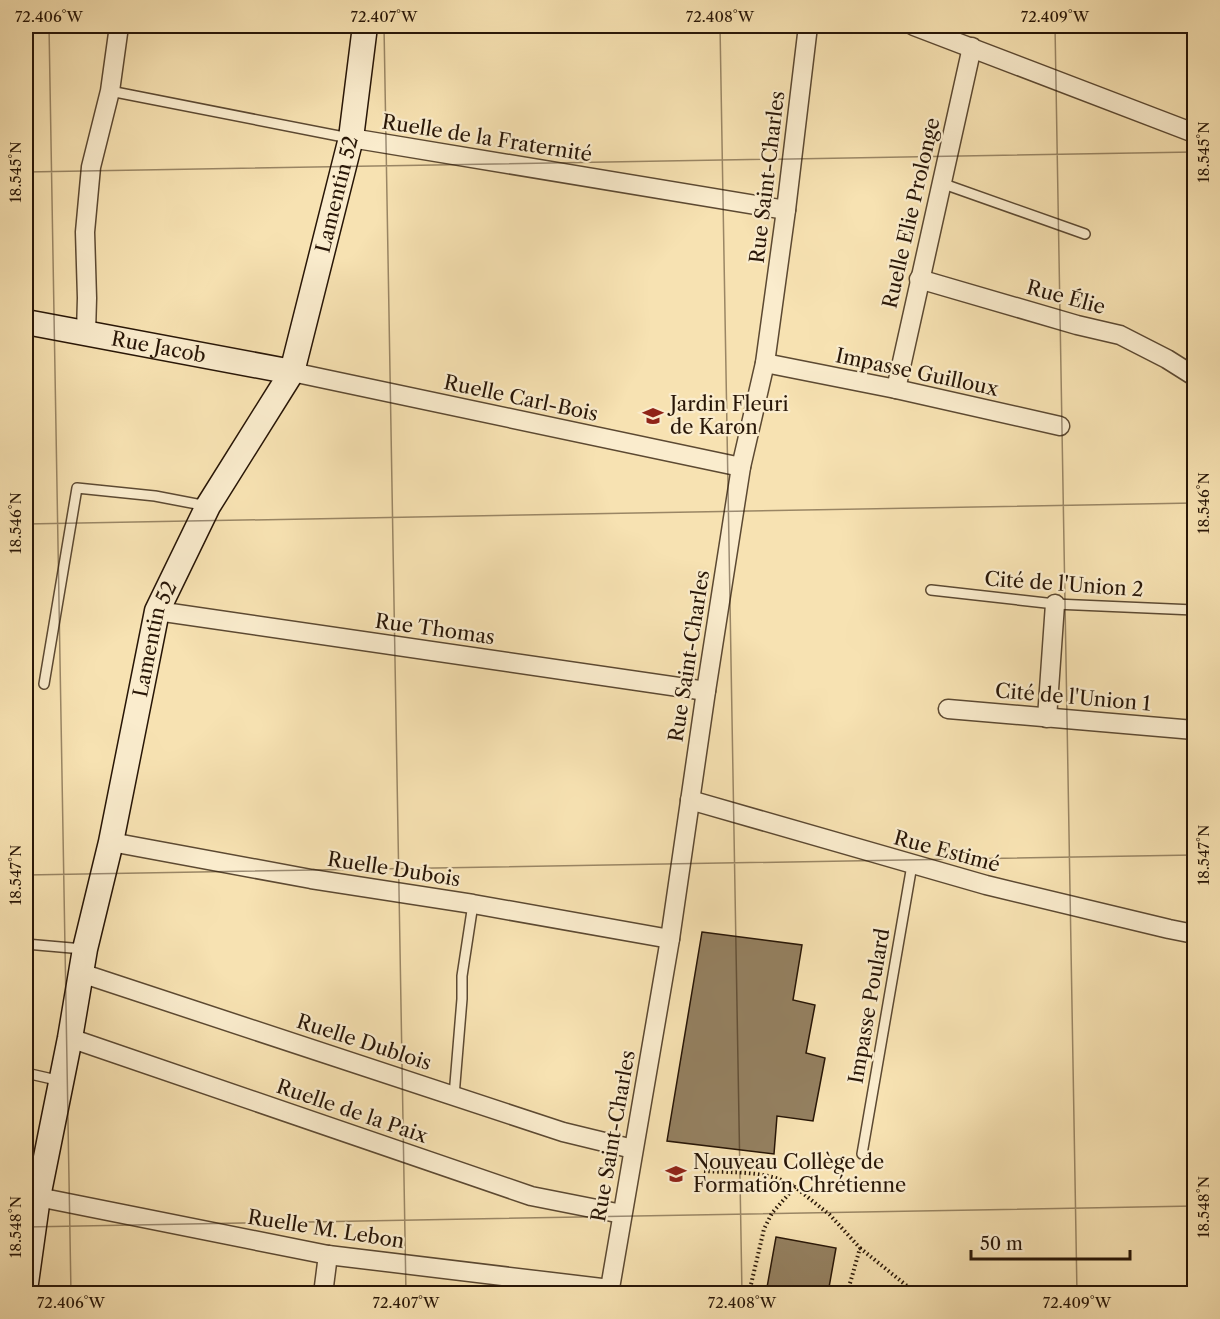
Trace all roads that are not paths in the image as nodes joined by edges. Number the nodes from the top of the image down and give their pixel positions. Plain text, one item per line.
1 (119, 26) edge
2 (365, 26) edge
3 (808, 26) edge
4 (914, 26) edge
5 (972, 47) junction
6 (110, 91) junction
7 (1194, 133) edge
8 (351, 138) junction
9 (941, 183) junction
10 (786, 210) junction
11 (1085, 234) dead end
12 (919, 279) junction
13 (26, 322) edge
14 (86, 333) junction
15 (765, 363) junction
16 (292, 372) junction
17 (1194, 376) edge
18 (896, 389) junction
19 (1060, 426) dead end
20 (741, 467) junction
21 (208, 506) junction
22 (931, 590) dead end
23 (1055, 604) junction
24 (1194, 610) edge
25 (157, 611) junction
26 (44, 684) dead end
27 (706, 691) junction
28 (948, 709) dead end
29 (1047, 718) junction
30 (1194, 730) edge
31 (690, 800) junction
32 (111, 842) junction
33 (912, 865) junction
34 (472, 904) junction
35 (1194, 934) edge
36 (670, 939) junction
37 (26, 944) edge
38 (83, 961) junction
39 (70, 1038) junction
40 (26, 1073) edge
41 (61, 1081) junction
42 (454, 1096) junction
43 (633, 1149) junction
44 (862, 1154) dead end
45 (38, 1197) junction
46 (622, 1214) junction
47 (29, 1238) edge
48 (328, 1255) junction
49 (26, 1283) edge
50 (609, 1292) edge
51 (322, 1293) edge

1 - 6 street
2 - 8 street, Lamentin 52
3 - 10 street, Rue Saint-Charles
4 - 5 street
5 - 7 street
5 - 9 street, Ruelle Elie Prolonge
6 - 8 lane, Ruelle de la Fraternité
6 - 14 street
8 - 10 street, Ruelle de la Fraternité
8 - 16 street, Lamentin 52
9 - 11 lane
9 - 12 street, Ruelle Elie Prolonge
10 - 15 street, Rue Saint-Charles
12 - 17 street, Rue Élie
12 - 18 street, Ruelle Elie Prolonge
13 - 14 street, Rue Jacob
14 - 16 street, Rue Jacob
15 - 18 street, Impasse Guilloux
15 - 20 street, Rue Saint-Charles
16 - 20 street, Ruelle Carl-Bois
16 - 21 street, Lamentin 52
18 - 19 street, Impasse Guilloux
20 - 27 street, Rue Saint-Charles
21 - 25 street, Lamentin 52
21 - 26 lane
22 - 23 lane, Cité de l'Union 2
23 - 24 lane, Cité de l'Union 2
23 - 29 street
25 - 27 street, Rue Thomas
25 - 32 street, Lamentin 52
27 - 31 street, Rue Saint-Charles
28 - 29 street, Cité de l'Union 1
29 - 30 street, Cité de l'Union 1
31 - 33 street, Rue Estimé
31 - 36 street, Rue Saint-Charles
32 - 34 street, Ruelle Dubois
32 - 38 street, Lamentin 52
33 - 35 street, Rue Estimé
33 - 44 lane, Impasse Poulard
34 - 36 street, Ruelle Dubois
34 - 42 lane
36 - 43 street, Rue Saint-Charles
37 - 38 lane
38 - 39 street, Lamentin 52
38 - 42 street, Ruelle Dublois
39 - 41 street, Lamentin 52
39 - 46 street, Ruelle de la Paix
40 - 41 lane
41 - 45 street, Lamentin 52
42 - 43 street, Ruelle Dublois
43 - 46 street, Rue Saint-Charles
45 - 47 street, Lamentin 52
45 - 48 street, Ruelle M. Lebon
46 - 50 street, Rue Saint-Charles
47 - 49 street, Lamentin 52
48 - 50 street, Ruelle M. Lebon
48 - 51 street

